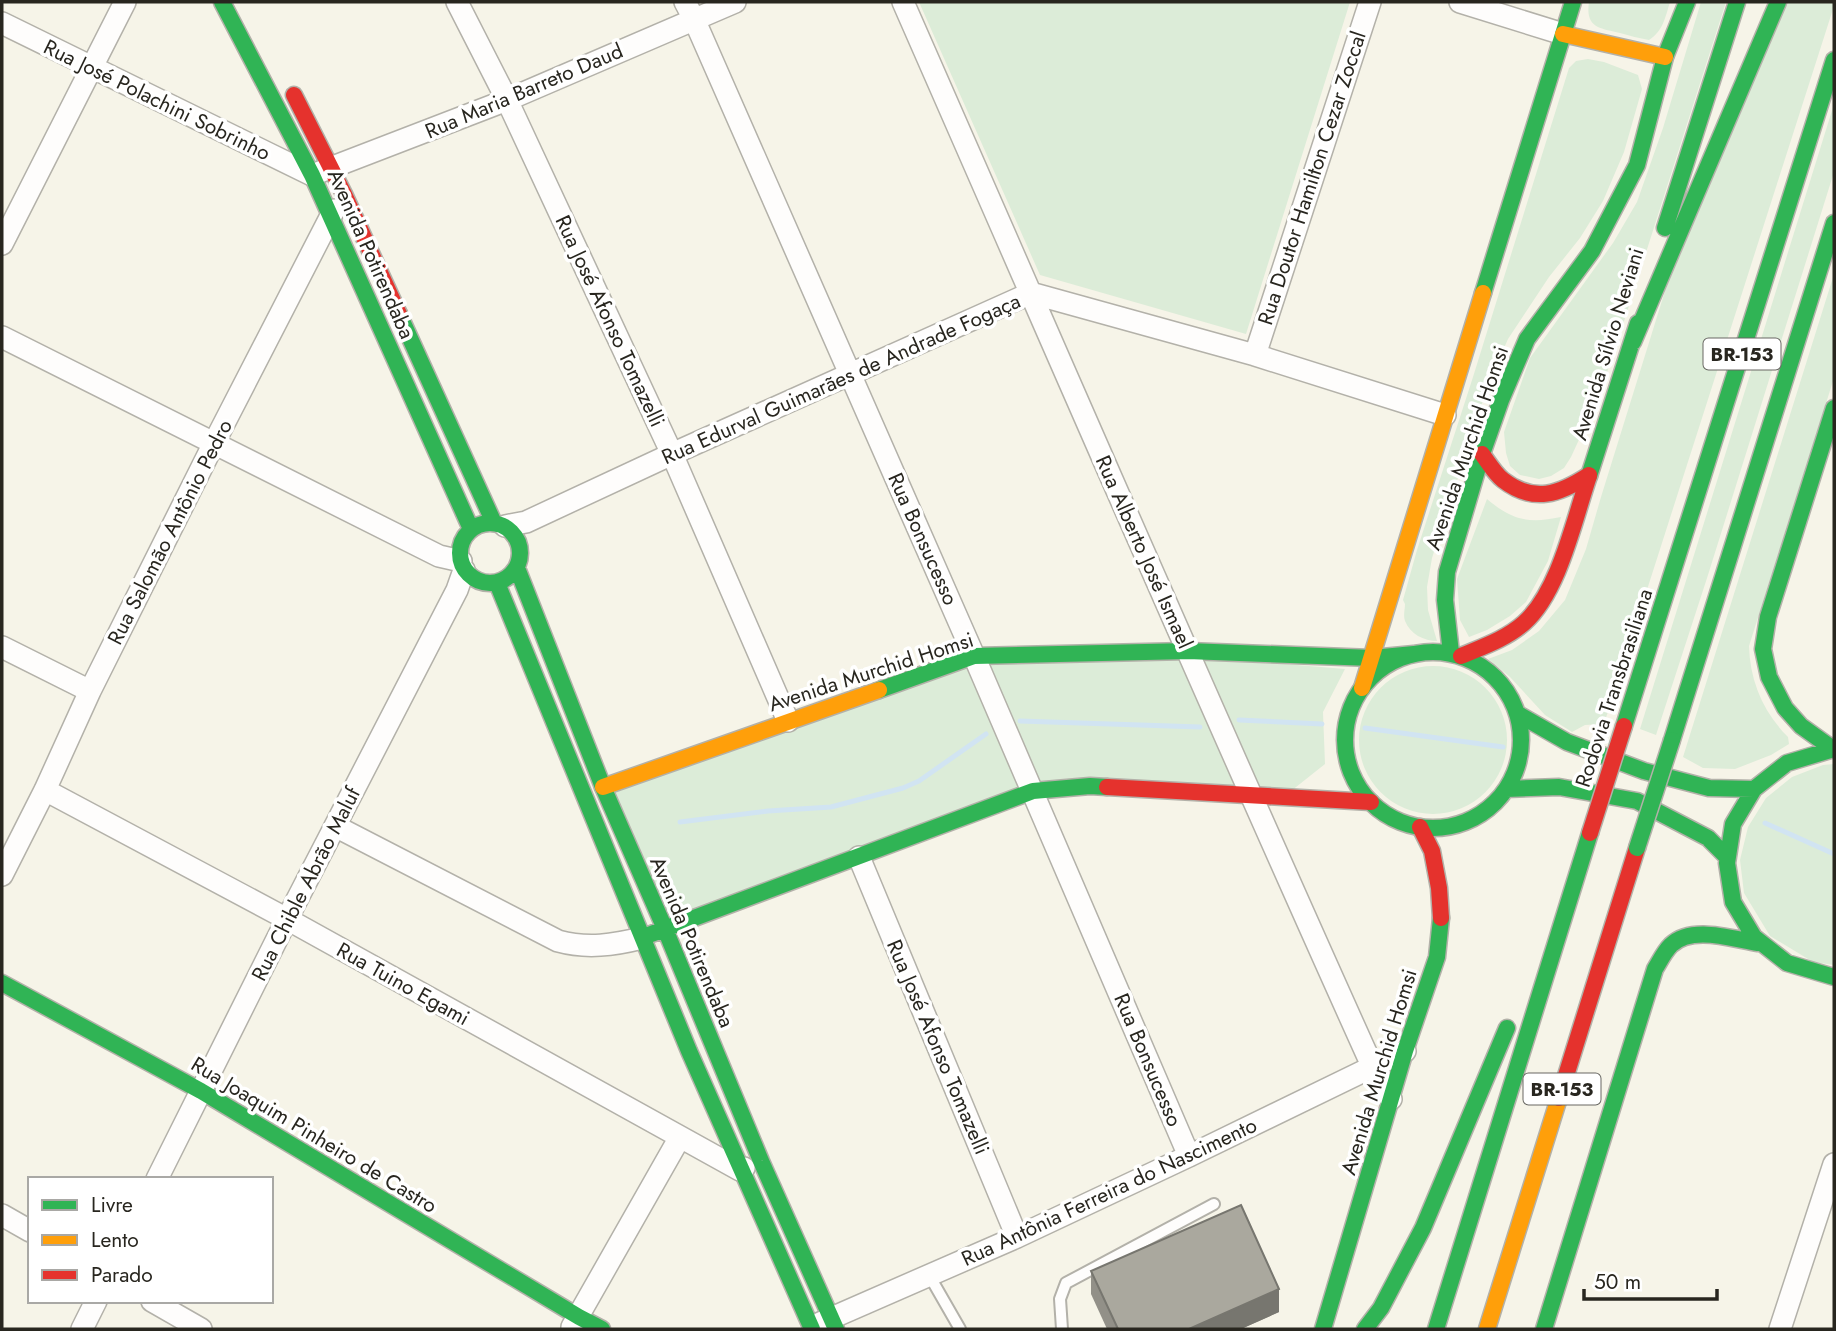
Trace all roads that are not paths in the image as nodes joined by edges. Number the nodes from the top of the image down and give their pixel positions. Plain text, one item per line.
1 (125, 2) edge
2 (222, 2) edge
3 (457, 2) edge
4 (735, 2) edge
5 (903, 2) edge
6 (1370, 2) edge
7 (1460, 2) edge
8 (1573, 2) edge
9 (1687, 2) edge
10 (1737, 2) edge
11 (1778, 2) edge
12 (689, 11) edge
13 (2, 23) edge
14 (1563, 34) junction
15 (1665, 57) junction
16 (1834, 60) edge
17 (91, 68) junction
18 (289, 85) dead end
19 (507, 100) junction
20 (322, 172) junction
21 (344, 194) junction
22 (331, 214) junction
23 (1834, 223) edge
24 (2, 244) edge
25 (1031, 293) junction
26 (2, 337) edge
27 (1633, 342) junction
28 (1255, 355) junction
29 (850, 375) junction
30 (1834, 408) edge
31 (1446, 415) junction
32 (214, 443) junction
33 (673, 454) junction
34 (1482, 454) junction
35 (1589, 475) junction
36 (511, 527) junction
37 (472, 561) junction
38 (517, 568) junction
39 (2, 647) edge
40 (1188, 651) junction
41 (1414, 654) junction
42 (1456, 655) junction
43 (974, 656) junction
44 (1372, 658) junction
45 (1362, 688) junction
46 (90, 691) junction
47 (1518, 714) junction
48 (788, 721) junction
49 (1834, 749) edge
50 (603, 787) junction
51 (1506, 789) junction
52 (1754, 789) junction
53 (45, 790) junction
54 (1033, 792) junction
55 (1250, 795) junction
56 (1371, 802) junction
57 (335, 826) junction
58 (1420, 827) junction
59 (1726, 856) junction
60 (859, 857) junction
61 (2, 874) edge
62 (287, 919) junction
63 (665, 929) junction
64 (642, 938) junction
65 (1758, 943) junction
66 (1555, 948) junction
67 (1834, 977) edge
68 (1529, 980) dead end
69 (2, 983) edge
70 (1512, 1016) dead end
71 (1405, 1051) junction
72 (1373, 1068) junction
73 (201, 1091) junction
74 (1391, 1099) junction
75 (680, 1137) junction
76 (1189, 1156) junction
77 (761, 1161) junction
78 (1834, 1164) edge
79 (740, 1170) junction
80 (158, 1177) edge
81 (1214, 1204) dead end
82 (2, 1215) edge
83 (28, 1230) edge
84 (1017, 1237) junction
85 (929, 1275) junction
86 (95, 1303) edge
87 (156, 1303) edge
88 (575, 1323) edge
89 (822, 1326) edge
90 (82, 1329) edge
91 (201, 1329) edge
92 (602, 1329) edge
93 (960, 1329) edge
94 (1062, 1329) edge
95 (1323, 1329) edge
96 (1366, 1329) edge
97 (1436, 1329) edge
98 (1487, 1329) edge
99 (1544, 1329) edge
100 (1780, 1329) edge

1 - 17 street
2 - 20 main road, Avenida Potirendaba
3 - 19 street, Rua José Afonso Tomazelli
4 - 12 street, Rua Maria Barreto Daud
5 - 25 street, Rua Alberto José Ismael
6 - 28 street, Rua Doutor Hamilton Cezar Zoccal
7 - 14 street
8 - 14 main road, Avenida Murchid Homsi
9 - 15 main road, Avenida Murchid Homsi
10 - 27 main road, Avenida Sílvio Neviani
11 - 27 main road
12 - 19 street, Rua Maria Barreto Daud
12 - 29 street, Rua Bonsucesso
13 - 17 street, Rua José Polachini Sobrinho
14 - 15 main road
14 - 31 main road, Avenida Murchid Homsi
15 - 34 main road, Avenida Murchid Homsi
16 - 66 main road, Rodovia Transbrasiliana / BR-153, bridge
17 - 20 street, Rua José Polachini Sobrinho
17 - 24 street
18 - 20 main road, Avenida Potirendaba
19 - 20 street, Rua Maria Barreto Daud
19 - 33 street, Rua José Afonso Tomazelli
20 - 21 main road, Avenida Potirendaba
20 - 22 main road, Avenida Potirendaba
21 - 22 street, Rua Salomão Antônio Pedro
21 - 36 main road, Avenida Potirendaba
22 - 32 street, Rua Salomão Antônio Pedro
22 - 37 main road, Avenida Potirendaba
23 - 98 main road, BR-153, bridge
25 - 28 street, Rua Edurval Guimarães de Andrade Fogaça
25 - 29 street, Rua Edurval Guimarães de Andrade Fogaça
25 - 40 street, Rua Alberto José Ismael
26 - 32 street
27 - 35 main road, Avenida Sílvio Neviani
28 - 31 street, Rua Edurval Guimarães de Andrade Fogaça
29 - 33 street, Rua Edurval Guimarães de Andrade Fogaça
29 - 43 street, Rua Bonsucesso
30 - 49 main road
31 - 44 main road, Avenida Murchid Homsi
32 - 37 street
32 - 46 street, Rua Salomão Antônio Pedro
33 - 36 street, Rua Edurval Guimarães de Andrade Fogaça
33 - 48 street, Rua José Afonso Tomazelli
34 - 35 main road
34 - 42 main road, Avenida Murchid Homsi
35 - 42 main road, Avenida Sílvio Neviani
36 - 37 main road
36 - 38 main road
37 - 38 main road
37 - 57 street, Rua Chible Abrão Maluf
37 - 64 main road, Avenida Potirendaba
38 - 50 main road, Avenida Potirendaba
39 - 46 street
40 - 43 main road, Avenida Murchid Homsi
40 - 44 main road, Avenida Murchid Homsi
40 - 55 street, Rua Alberto José Ismael
41 - 42 main road
41 - 44 main road, Avenida Murchid Homsi
41 - 45 main road
42 - 47 main road
43 - 48 main road, Avenida Murchid Homsi
43 - 54 street, Rua Bonsucesso
44 - 45 main road, Avenida Murchid Homsi
45 - 56 main road
46 - 53 street, Rua Salomão Antônio Pedro
47 - 51 main road
47 - 52 main road
48 - 50 main road, Avenida Murchid Homsi
49 - 52 main road
50 - 63 main road, Avenida Potirendaba
51 - 58 main road
51 - 59 main road
52 - 59 main road
53 - 61 street, Rua Salomão Antônio Pedro
53 - 62 street, Rua Tuino Egami
54 - 55 main road
54 - 60 main road
54 - 76 street, Rua Bonsucesso
55 - 56 main road
55 - 72 street, Rua Alberto José Ismael
56 - 58 main road
57 - 62 street, Rua Chible Abrão Maluf
57 - 64 street
58 - 71 main road, Avenida Murchid Homsi
59 - 65 main road
60 - 63 main road
60 - 84 street, Rua José Afonso Tomazelli
62 - 73 street, Rua Chible Abrão Maluf
62 - 75 street, Rua Tuino Egami
63 - 64 main road
63 - 77 main road, Avenida Potirendaba
64 - 79 main road, Avenida Potirendaba
65 - 67 main road
65 - 99 main road
66 - 68 main road
66 - 97 main road, Rodovia Transbrasiliana / BR-153
69 - 73 main road, Rua Joaquim Pinheiro de Castro
70 - 96 main road
71 - 72 street, Rua Antônia Ferreira do Nascimento
71 - 74 main road, Avenida Murchid Homsi
72 - 74 street, Rua Alberto José Ismael
72 - 76 street, Rua Antônia Ferreira do Nascimento
73 - 80 street, Rua Chible Abrão Maluf
73 - 88 main road, Rua Joaquim Pinheiro de Castro
74 - 95 main road, Avenida Murchid Homsi
75 - 79 street, Rua Tuino Egami
75 - 88 street
76 - 84 street, Rua Antônia Ferreira do Nascimento
77 - 79 street
77 - 89 main road, Avenida Potirendaba
78 - 100 street
79 - 89 main road, Avenida Potirendaba
81 - 94 lane
82 - 83 street
84 - 85 street, Rua Antônia Ferreira do Nascimento
85 - 89 street, Rua Antônia Ferreira do Nascimento
85 - 93 lane
86 - 90 street
87 - 91 street
88 - 92 main road, Rua Joaquim Pinheiro de Castro

